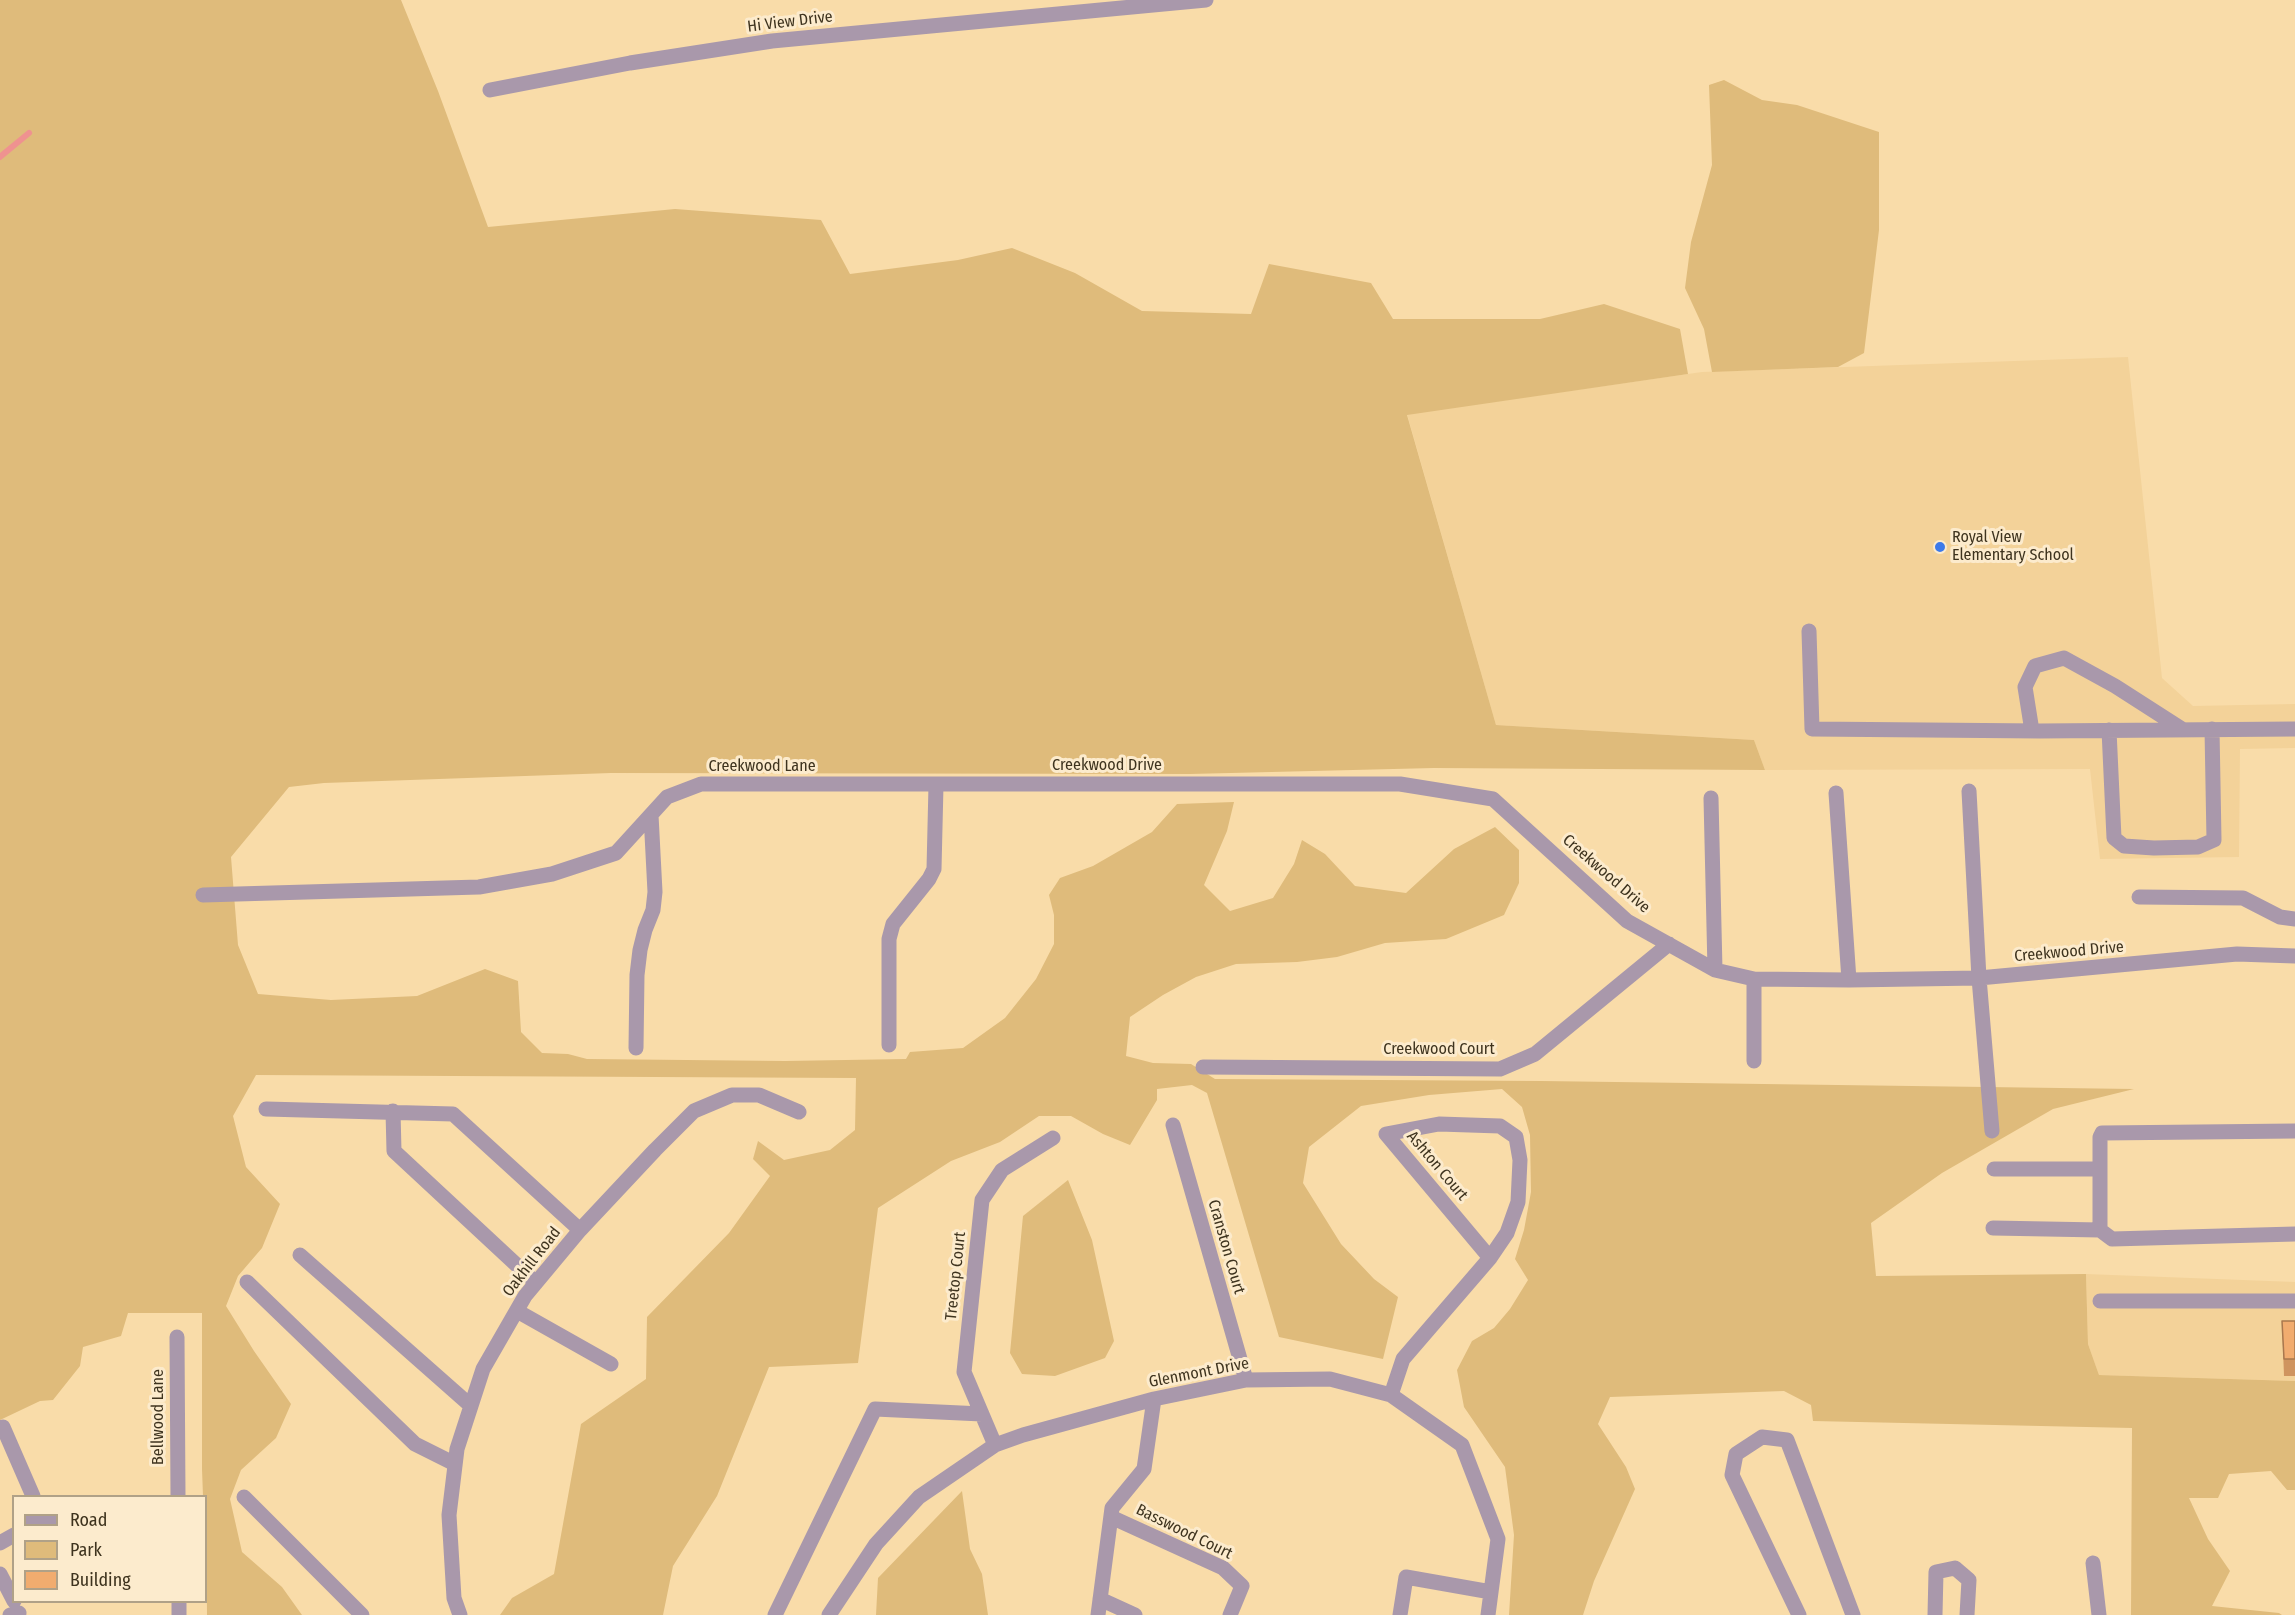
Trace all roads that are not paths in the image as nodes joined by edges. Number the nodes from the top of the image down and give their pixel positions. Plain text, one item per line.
1 (1206, 0) edge
2 (490, 90) dead end
3 (1809, 631) dead end
4 (2182, 729) junction
5 (2212, 729) junction
6 (2295, 729) edge
7 (2109, 730) junction
8 (2032, 731) junction
9 (936, 785) junction
10 (1968, 791) dead end
11 (1836, 793) dead end
12 (1711, 798) dead end
13 (651, 815) junction
14 (203, 895) dead end
15 (2139, 897) dead end
16 (2295, 918) edge
17 (1669, 944) junction
18 (2295, 956) edge
19 (1715, 969) junction
20 (1979, 978) junction
21 (1754, 979) junction
22 (1849, 980) junction
23 (889, 1044) dead end
24 (636, 1048) dead end
25 (1754, 1061) dead end
26 (1203, 1067) dead end
27 (266, 1109) dead end
28 (393, 1111) junction
29 (799, 1112) dead end
30 (1173, 1125) dead end
31 (1992, 1131) dead end
32 (2295, 1131) edge
33 (1053, 1138) dead end
34 (1994, 1169) dead end
35 (2100, 1169) junction
36 (1993, 1228) dead end
37 (580, 1230) junction
38 (2100, 1230) junction
39 (2295, 1234) edge
40 (300, 1255) dead end
41 (1490, 1258) junction
42 (247, 1282) dead end
43 (536, 1283) junction
44 (2100, 1301) dead end
45 (2295, 1301) edge
46 (517, 1311) junction
47 (177, 1337) dead end
48 (611, 1364) dead end
49 (1246, 1380) junction
50 (1391, 1395) junction
51 (1155, 1399) junction
52 (471, 1406) junction
53 (982, 1414) junction
54 (3, 1427) dead end
55 (995, 1445) junction
56 (455, 1464) junction
57 (32, 1495) edge
58 (178, 1495) edge
59 (244, 1497) dead end
60 (1111, 1517) junction
61 (2093, 1563) dead end
62 (0, 1574) edge
63 (1491, 1592) junction
64 (1100, 1599) junction
65 (12, 1600) edge
66 (362, 1615) edge
67 (460, 1615) edge
68 (775, 1615) edge
69 (829, 1615) edge
70 (1098, 1615) edge
71 (1135, 1615) edge
72 (1230, 1615) edge
73 (1400, 1615) edge
74 (1488, 1615) edge
75 (1799, 1615) edge
76 (1853, 1615) edge
77 (1935, 1615) edge
78 (1968, 1615) edge
79 (2098, 1615) edge

1 - 2 street, Hi View Drive
3 - 8 street
4 - 5 street
4 - 7 street
4 - 8 street
5 - 6 street
5 - 7 street
7 - 8 street
9 - 13 street, Creekwood Lane
9 - 17 street, Creekwood Drive
9 - 23 street
10 - 20 street
11 - 22 street
12 - 19 street
13 - 14 street, Creekwood Lane
13 - 24 street
15 - 16 street
17 - 19 street, Creekwood Drive
17 - 26 street, Creekwood Court
18 - 20 street, Creekwood Drive
19 - 21 street, Creekwood Drive
20 - 22 street, Creekwood Drive
20 - 31 street
21 - 22 street, Creekwood Drive
21 - 25 street
27 - 28 street
28 - 37 street
28 - 43 street
29 - 37 street, Oakhill Road
30 - 49 street, Cranston Court
32 - 35 street
33 - 53 street, Treetop Court
34 - 35 street
35 - 38 street
36 - 38 street
37 - 43 street, Oakhill Road
38 - 39 street
40 - 52 street
41 - 41 street, Ashton Court
41 - 50 street, Ashton Court
42 - 56 street
43 - 46 street, Oakhill Road
44 - 45 street
46 - 48 street
46 - 52 street, Oakhill Road
47 - 58 street, Bellwood Lane
49 - 50 street, Glenmont Drive
49 - 51 street, Glenmont Drive
50 - 63 street, Glenmont Drive
51 - 55 street, Glenmont Drive
51 - 60 street, Basswood Court
52 - 56 street, Oakhill Road
53 - 55 street, Treetop Court
53 - 68 street
54 - 57 street
55 - 69 street, Glenmont Drive
56 - 67 street, Oakhill Road
59 - 66 street
60 - 64 street, Basswood Court
60 - 72 street, Basswood Court
61 - 79 street
62 - 65 street
63 - 73 street
63 - 74 street, Glenmont Drive
64 - 70 street, Basswood Court
64 - 71 street
75 - 76 street
77 - 78 street

